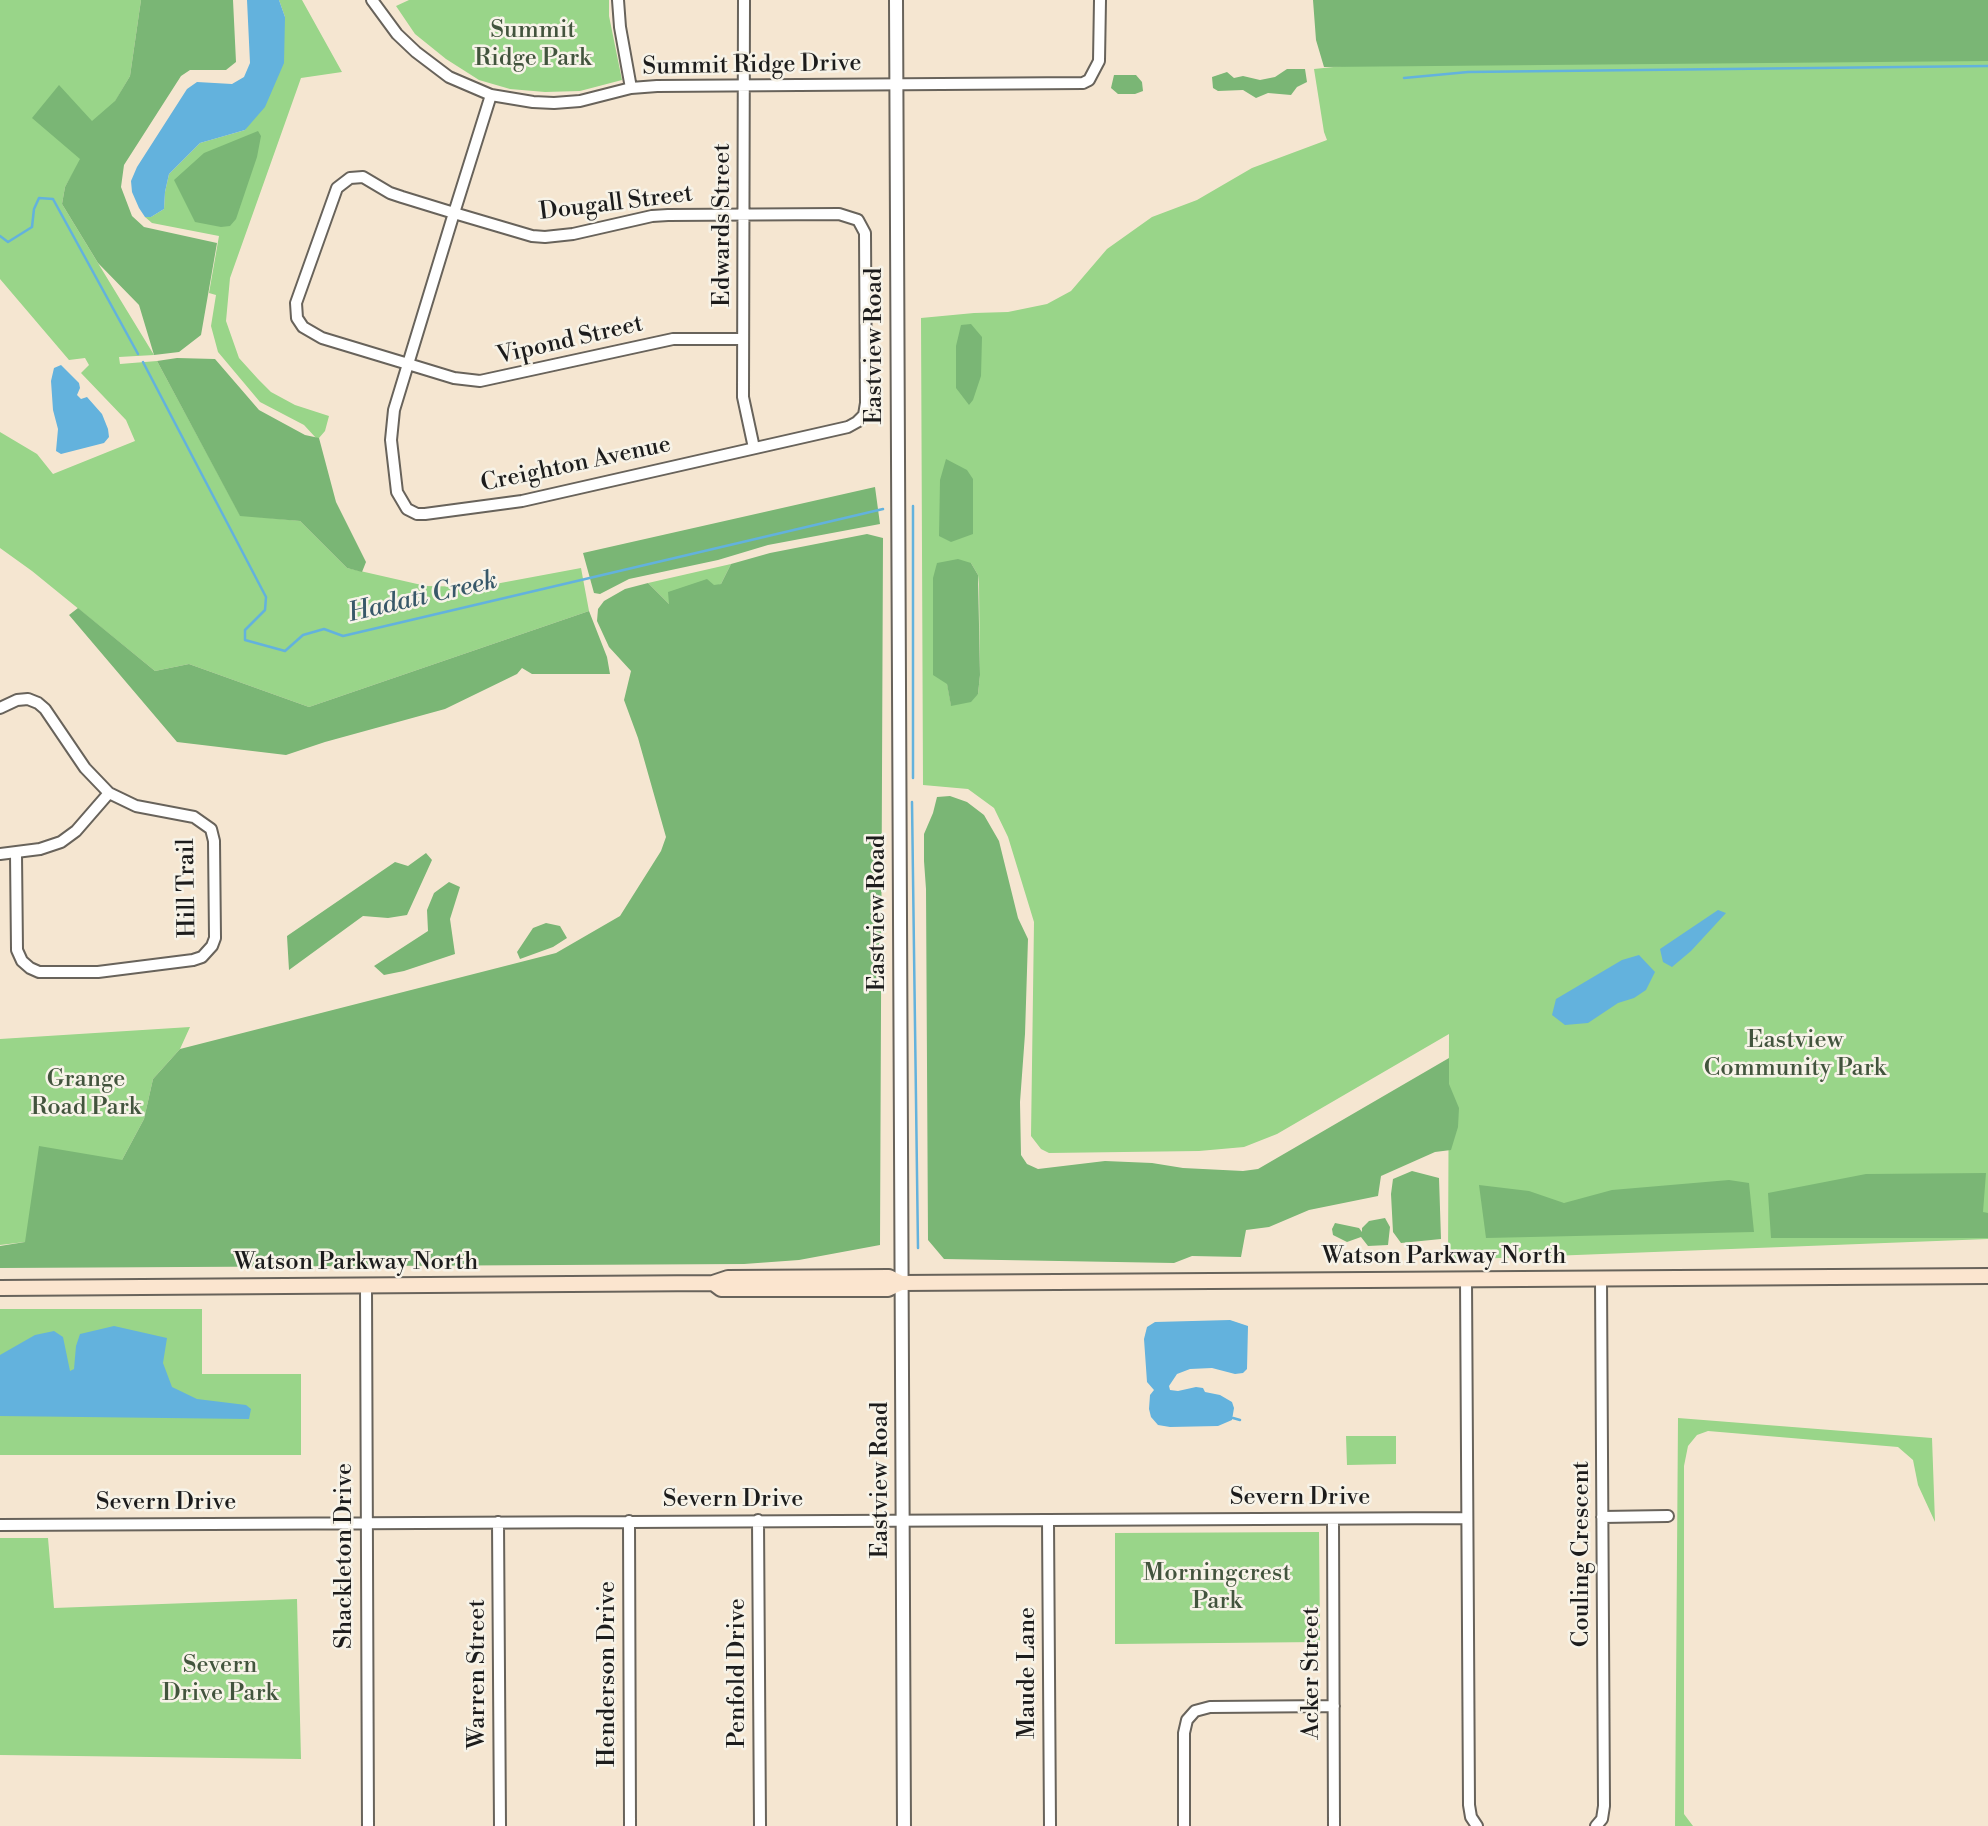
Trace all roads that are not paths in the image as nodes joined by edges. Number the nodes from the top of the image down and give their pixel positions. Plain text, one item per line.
1 (372, 0) edge
2 (618, 0) edge
3 (744, 0) edge
4 (896, 0) edge
5 (1100, 0) edge
6 (744, 85) junction
7 (897, 85) junction
8 (631, 88) junction
9 (491, 95) junction
10 (454, 213) junction
11 (743, 215) junction
12 (743, 339) junction
13 (408, 364) junction
14 (754, 448) junction
15 (0, 708) edge
16 (109, 793) junction
17 (0, 854) edge
18 (16, 854) junction
19 (1988, 1276) edge
20 (1466, 1279) junction
21 (1601, 1279) junction
22 (901, 1283) junction
23 (366, 1286) junction
24 (0, 1288) edge
25 (1668, 1516) dead end
26 (1602, 1517) junction
27 (1467, 1518) junction
28 (1333, 1519) junction
29 (758, 1520) junction
30 (903, 1520) junction
31 (1048, 1520) junction
32 (629, 1521) junction
33 (366, 1522) junction
34 (498, 1522) junction
35 (0, 1525) edge
36 (1334, 1706) junction
37 (368, 1826) edge
38 (500, 1826) edge
39 (630, 1826) edge
40 (760, 1826) edge
41 (904, 1826) edge
42 (1050, 1826) edge
43 (1184, 1826) edge
44 (1334, 1826) edge
45 (1477, 1826) edge
46 (1596, 1826) edge

1 - 9 street, Summit Ridge Drive
2 - 8 street
3 - 6 street, Edwards Street
4 - 7 street, Eastview Road
5 - 7 street, Summit Ridge Drive
6 - 7 street, Summit Ridge Drive
6 - 8 street, Summit Ridge Drive
6 - 11 street, Edwards Street
7 - 22 street, Eastview Road
8 - 9 street, Summit Ridge Drive
9 - 10 street, Creighton Avenue
10 - 11 street, Dougall Street
10 - 13 street, Creighton Avenue
10 - 13 street, Dougall Street
11 - 12 street, Edwards Street
11 - 14 street, Creighton Avenue
12 - 13 street, Vipond Street
12 - 14 street, Edwards Street
13 - 14 street, Creighton Avenue
15 - 16 street, Hill Trail
16 - 18 street
16 - 18 street, Hill Trail
17 - 18 street
19 - 21 main road, Watson Parkway North
20 - 21 main road, Watson Parkway North
20 - 22 main road, Watson Parkway North
20 - 27 street
21 - 26 street, Couling Crescent
22 - 23 main road, Watson Parkway North
22 - 30 street, Eastview Road
23 - 24 main road, Watson Parkway North
23 - 33 street, Shackleton Drive
25 - 26 street
26 - 46 street, Couling Crescent
27 - 28 street, Severn Drive
27 - 45 street
28 - 31 street, Severn Drive
28 - 36 street, Acker Street
29 - 30 street, Severn Drive
29 - 32 street, Severn Drive
29 - 40 street, Penfold Drive
30 - 31 street, Severn Drive
30 - 41 street, Eastview Road
31 - 42 street, Maude Lane
32 - 34 street, Severn Drive
32 - 39 street, Henderson Drive
33 - 34 street, Severn Drive
33 - 35 street, Severn Drive
33 - 37 street, Shackleton Drive
34 - 38 street, Warren Street
36 - 43 street
36 - 44 street, Acker Street

